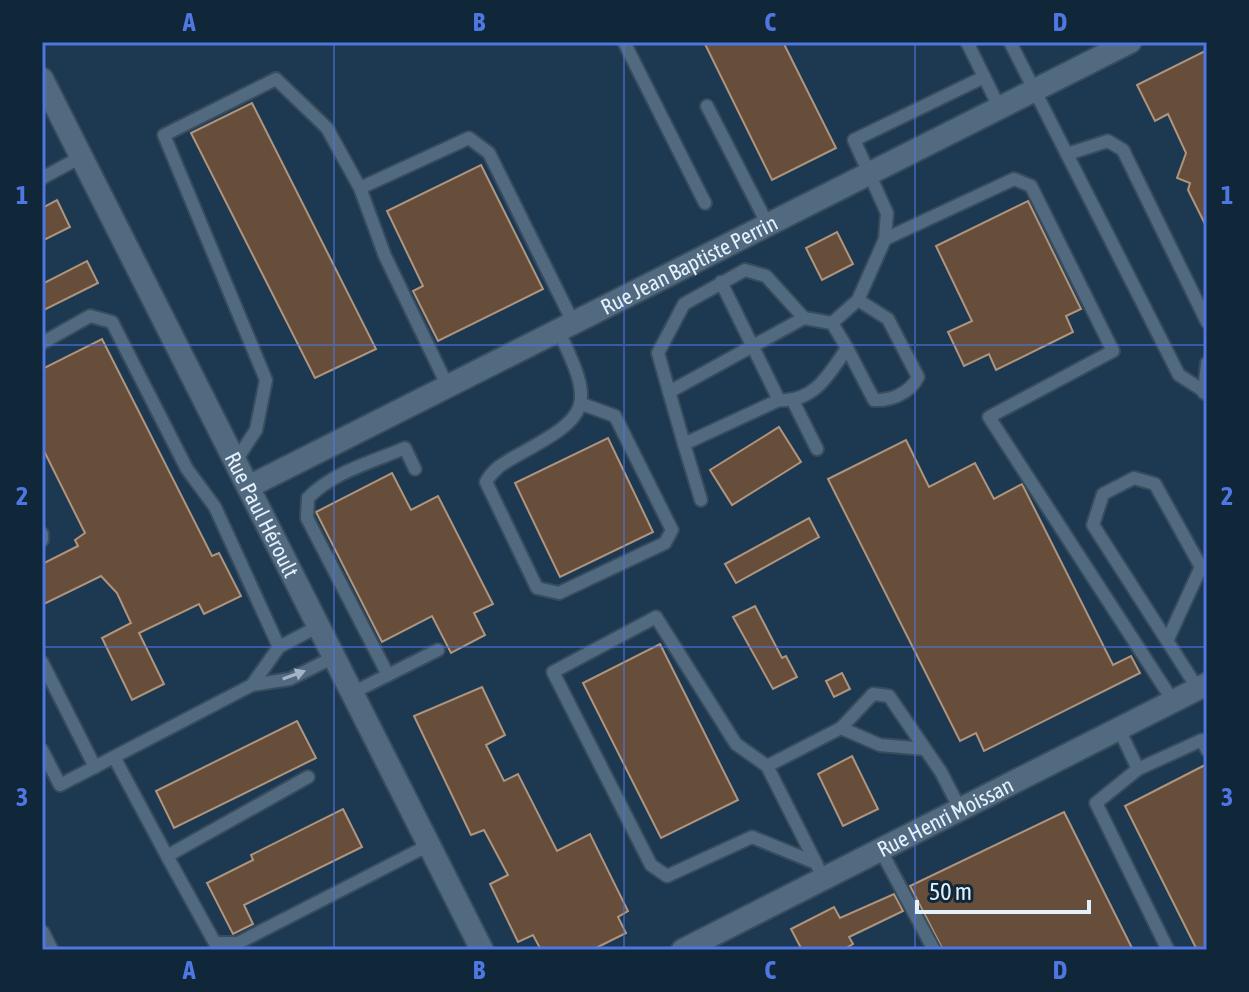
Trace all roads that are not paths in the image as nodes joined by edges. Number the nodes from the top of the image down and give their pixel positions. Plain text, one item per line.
1 (624, 42) edge
2 (967, 42) edge
3 (1010, 42) edge
4 (1130, 42) edge
5 (984, 77) junction
6 (42, 79) edge
7 (1035, 91) junction
8 (707, 106) dead end
9 (1000, 109) junction
10 (1067, 154) junction
11 (81, 157) junction
12 (869, 174) junction
13 (42, 178) edge
14 (360, 188) junction
15 (705, 203) dead end
16 (768, 225) junction
17 (885, 239) junction
18 (721, 282) junction
19 (858, 300) junction
20 (804, 318) junction
21 (1207, 322) edge
22 (832, 323) junction
23 (567, 328) junction
24 (42, 343) edge
25 (753, 346) junction
26 (847, 348) junction
27 (1207, 363) edge
28 (448, 387) junction
29 (669, 392) junction
30 (1206, 393) edge
31 (786, 400) junction
32 (582, 404) junction
33 (684, 444) junction
34 (817, 449) dead end
35 (235, 462) junction
36 (415, 469) dead end
37 (248, 487) junction
38 (701, 500) dead end
39 (319, 626) junction
40 (1168, 639) junction
41 (279, 647) junction
42 (438, 650) dead end
43 (334, 657) junction
44 (42, 662) edge
45 (388, 675) junction
46 (252, 685) junction
47 (1202, 687) edge
48 (352, 693) junction
49 (1173, 701) junction
50 (841, 728) junction
51 (1119, 729) junction
52 (925, 749) junction
53 (42, 750) edge
54 (1207, 750) edge
55 (114, 757) junction
56 (767, 766) junction
57 (95, 767) junction
58 (1138, 769) junction
59 (308, 777) dead end
60 (960, 809) junction
61 (427, 846) junction
62 (880, 849) junction
63 (167, 856) junction
64 (819, 871) junction
65 (43, 932) edge
66 (52, 950) edge
67 (482, 950) edge
68 (683, 950) edge
69 (934, 950) edge
70 (1168, 950) edge

1 - 15 lane
2 - 5 lane
3 - 7 lane
4 - 7 street, Rue Jean Baptiste Perrin
5 - 9 lane
5 - 12 lane
6 - 11 street, Rue Paul Héroult
7 - 9 street, Rue Jean Baptiste Perrin
7 - 10 lane
8 - 16 lane
9 - 12 street, Rue Jean Baptiste Perrin
10 - 21 lane
10 - 30 lane
11 - 13 lane
11 - 35 street, Rue Paul Héroult
12 - 16 street, Rue Jean Baptiste Perrin
12 - 17 lane
14 - 23 lane
14 - 28 lane
14 - 35 lane
16 - 23 street, Rue Jean Baptiste Perrin
17 - 19 lane
17 - 49 lane
18 - 20 lane
18 - 25 lane
18 - 29 lane
19 - 22 lane
19 - 26 lane
20 - 22 lane
20 - 25 lane
22 - 26 lane
23 - 28 street, Rue Jean Baptiste Perrin
23 - 32 lane
24 - 41 lane
25 - 29 lane
25 - 31 lane
26 - 31 lane
27 - 30 lane
28 - 37 street, Rue Jean Baptiste Perrin
29 - 33 lane
31 - 33 lane
31 - 34 lane
32 - 32 lane
33 - 38 lane
35 - 37 street, Rue Paul Héroult
36 - 45 lane
37 - 39 street, Rue Paul Héroult
39 - 41 lane
39 - 43 street, Rue Paul Héroult
40 - 40 lane
40 - 47 lane
41 - 46 lane
42 - 45 lane
46 -> 43 lane
43 - 48 street, Rue Paul Héroult
44 - 57 lane
45 - 48 lane
46 - 55 lane
47 - 49 street, Rue Henri Moissan
48 - 61 street, Rue Paul Héroult
49 - 51 street, Rue Henri Moissan
50 - 52 lane
50 - 52 lane
50 - 56 lane
51 - 58 lane
51 - 60 street, Rue Henri Moissan
52 - 60 lane
53 - 57 lane
54 - 58 lane
55 - 57 lane
55 - 63 lane
56 - 64 lane
56 - 64 lane
58 - 70 lane
59 - 63 lane
60 - 62 street, Rue Henri Moissan
61 - 63 lane
61 - 67 street, Rue Paul Héroult
62 - 64 street, Rue Henri Moissan
62 - 69 lane
64 - 68 street, Rue Henri Moissan
65 - 66 lane

